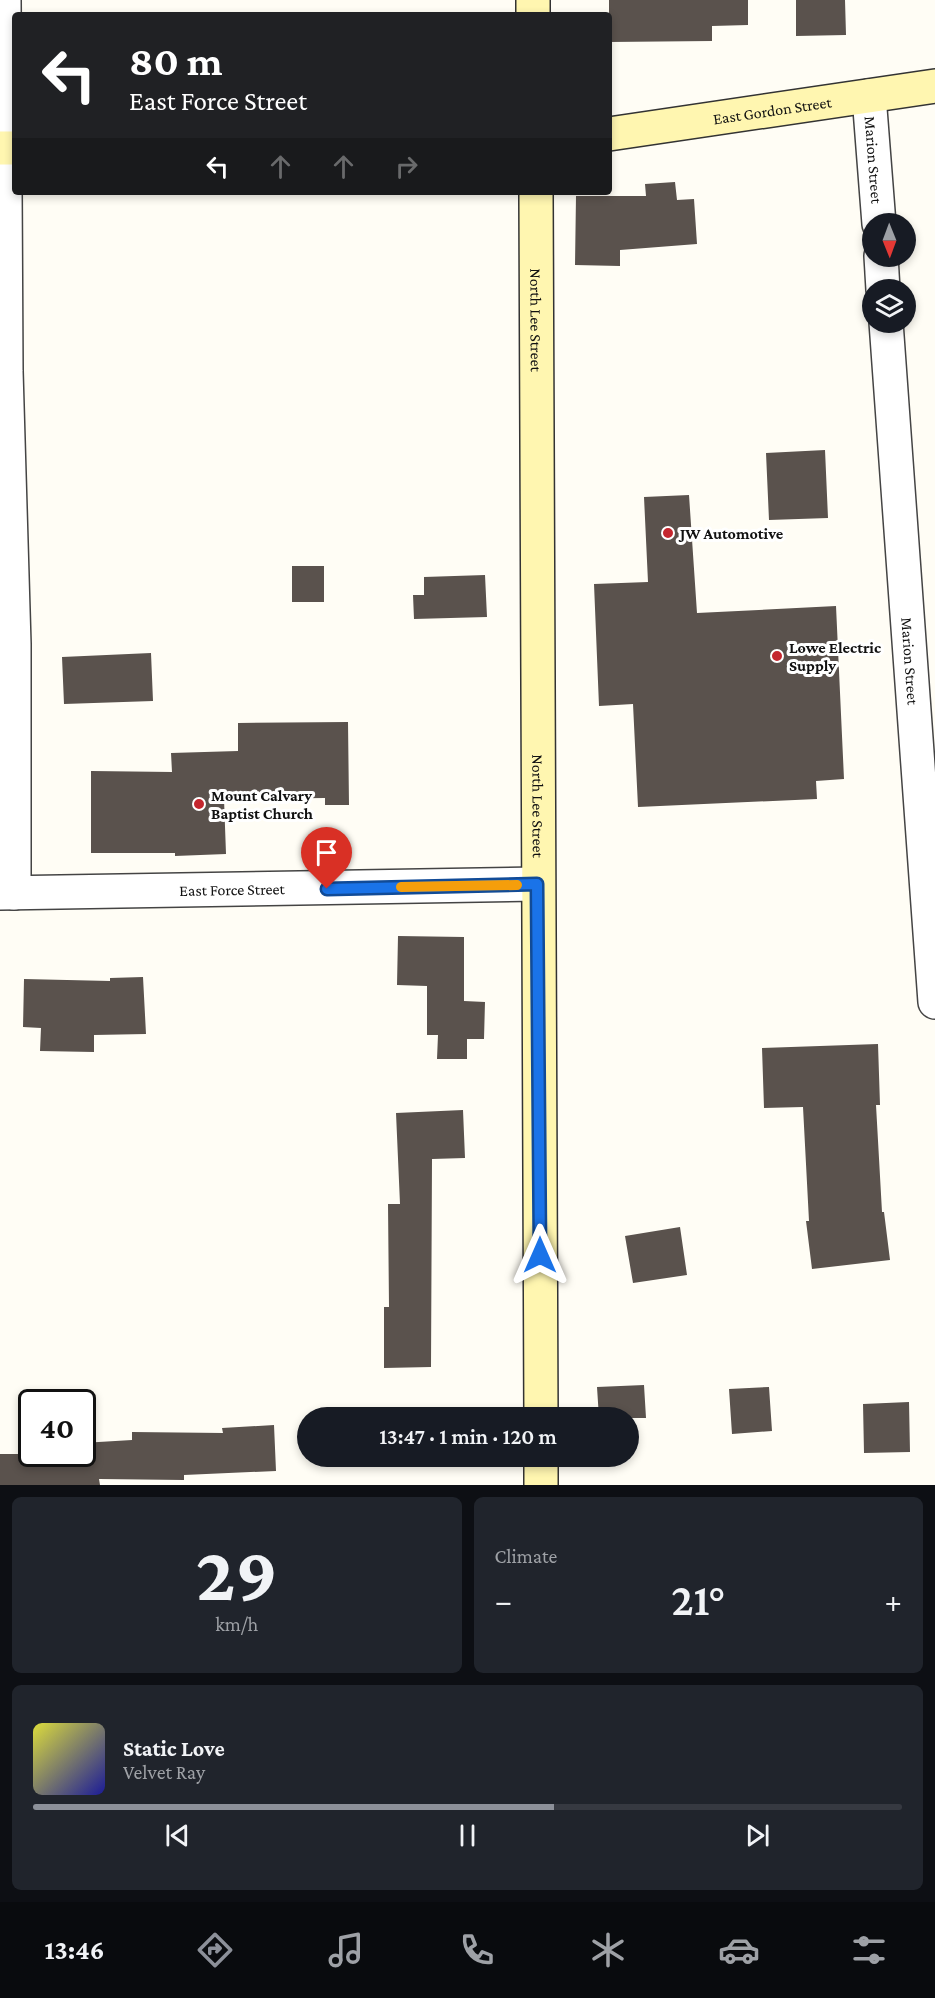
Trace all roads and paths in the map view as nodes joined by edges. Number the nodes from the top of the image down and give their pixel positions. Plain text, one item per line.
1 (4, 0) edge
2 (935, 86) edge
3 (869, 96) junction
4 (612, 134) edge
5 (7, 148) edge
6 (536, 195) edge
7 (878, 213) edge
8 (887, 333) edge
9 (925, 722) edge
10 (537, 884) junction
11 (7, 893) edge
12 (935, 1002) edge
13 (541, 1407) edge
14 (541, 1467) edge
15 (541, 1485) edge

1 - 5 street
2 - 3 street, East Gordon Street
3 - 4 street, East Gordon Street
3 - 7 street, Marion Street
5 - 11 street
6 - 10 street, North Lee Street
8 - 9 street, Marion Street
9 - 12 street, Marion Street
10 - 11 street, East Force Street
10 - 13 street, North Lee Street
14 - 15 street

